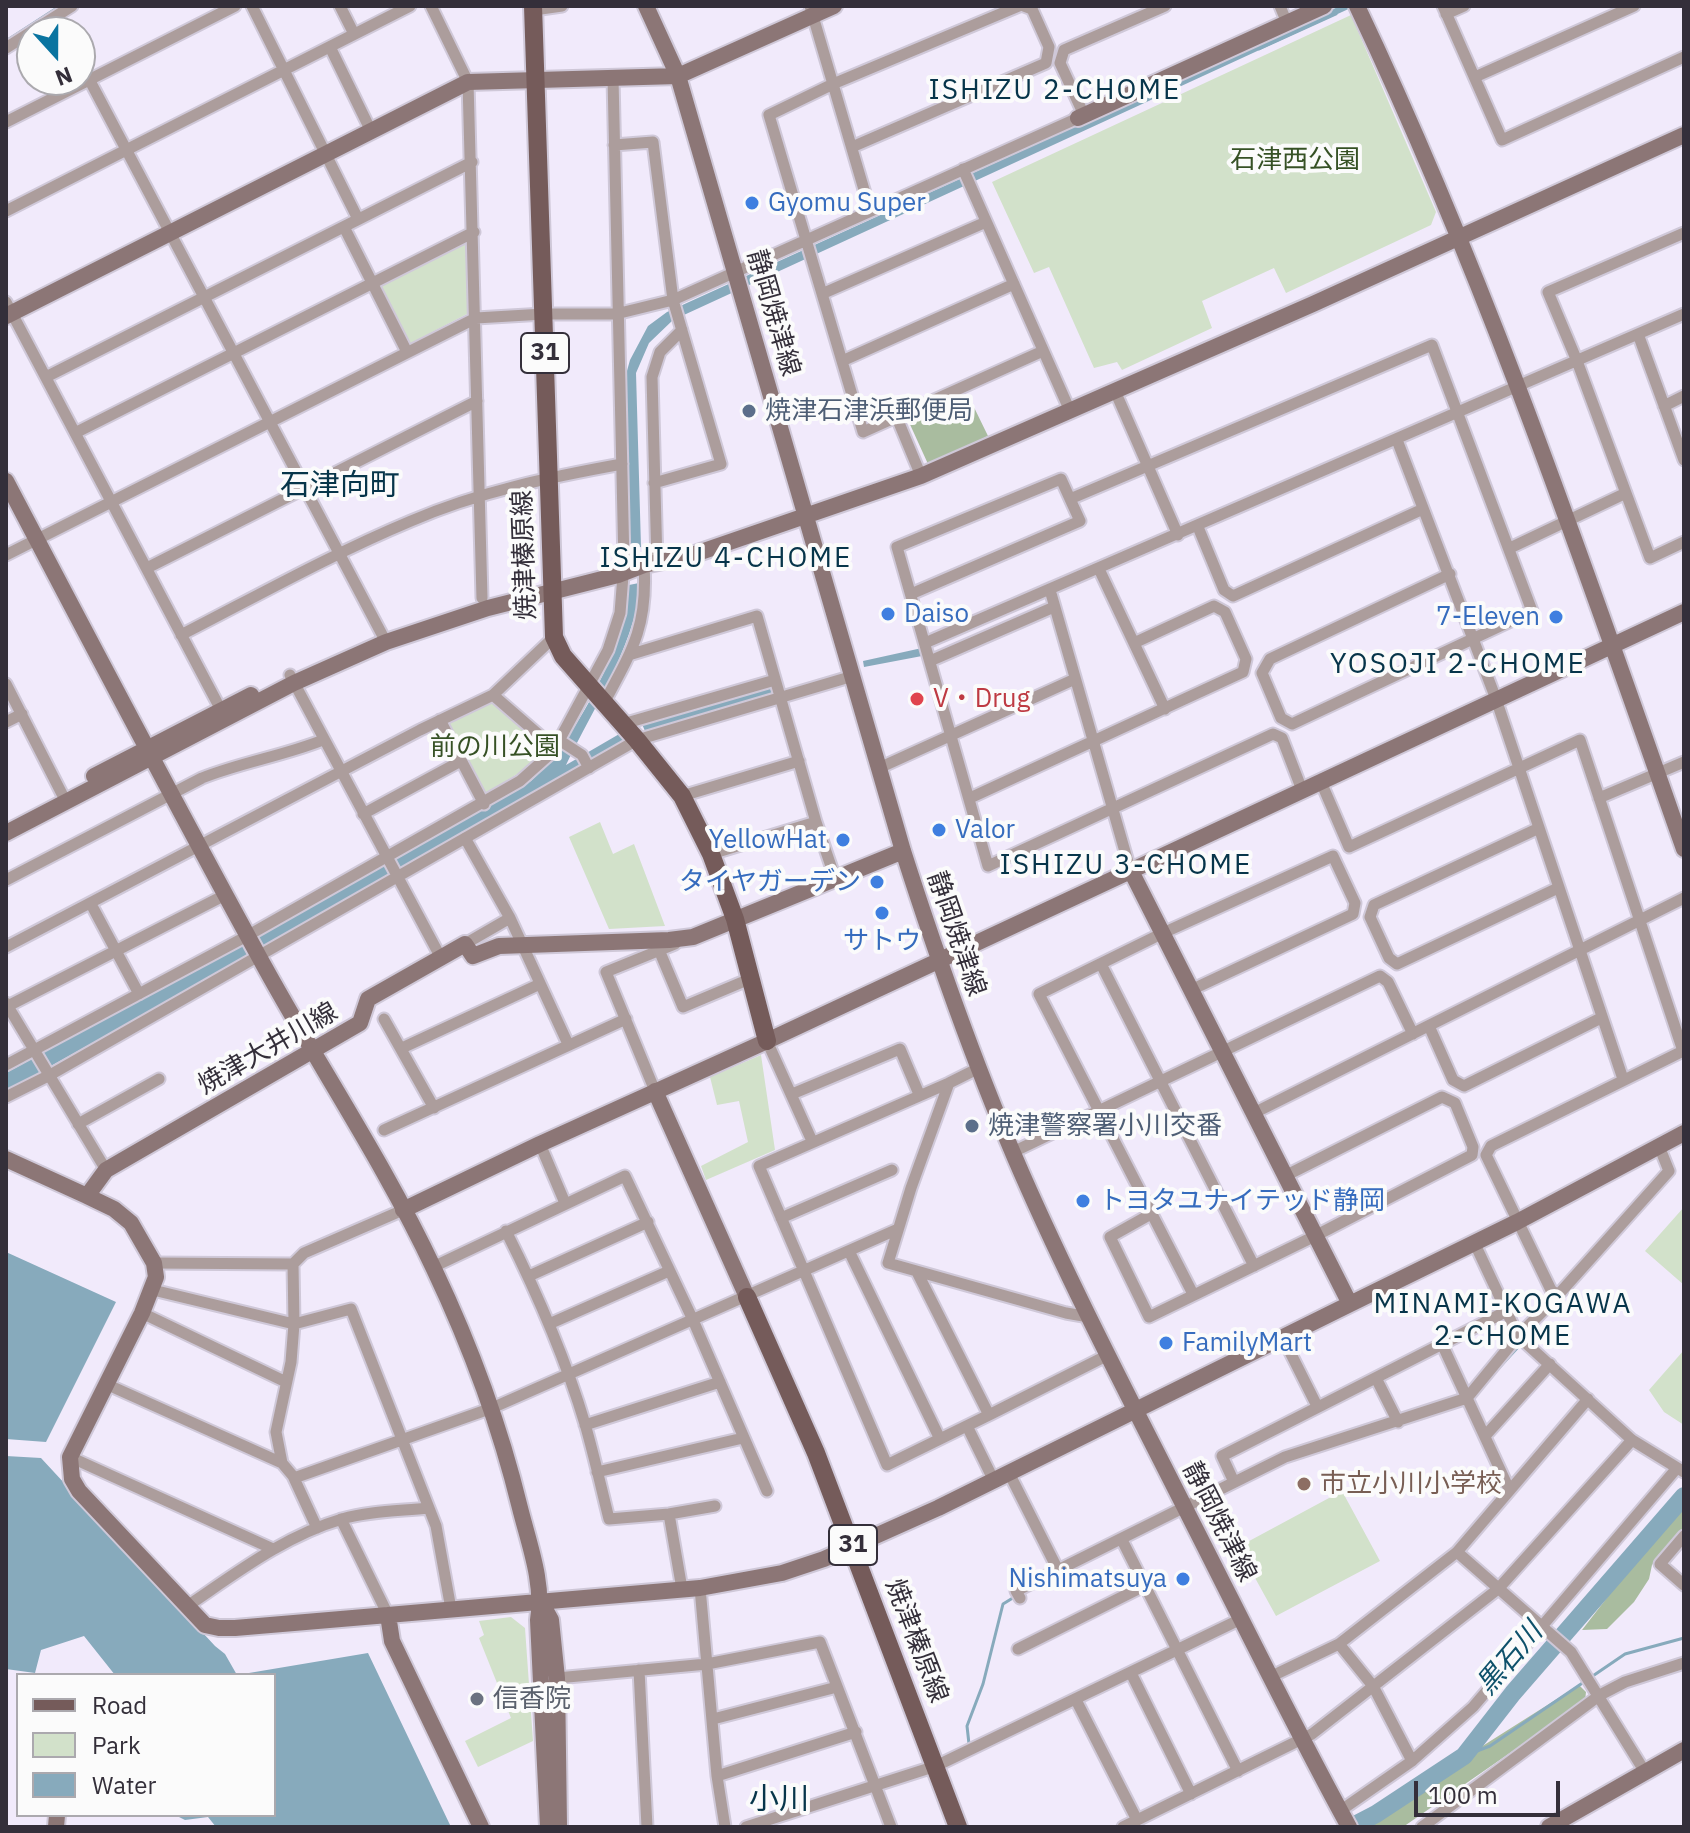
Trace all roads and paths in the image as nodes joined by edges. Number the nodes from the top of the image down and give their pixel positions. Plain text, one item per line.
1 (235, 6) edge
2 (252, 6) edge
3 (340, 6) edge
4 (410, 6) edge
5 (431, 6) edge
6 (562, 6) edge
7 (646, 6) edge
8 (834, 6) edge
9 (1021, 6) edge
10 (1165, 6) edge
11 (1280, 6) edge
12 (1324, 6) edge
13 (1357, 6) edge
14 (1464, 6) edge
15 (1634, 6) edge
16 (534, 8) edge
17 (812, 10) edge
18 (1444, 10) edge
19 (1287, 23) junction
20 (354, 34) junction
21 (330, 47) junction
22 (1684, 57) edge
23 (284, 70) junction
24 (96, 76) edge
25 (678, 76) junction
26 (1475, 77) junction
27 (613, 78) junction
28 (537, 81) junction
29 (468, 82) junction
30 (833, 84) junction
31 (96, 93) edge
32 (57, 96) edge
33 (1081, 116) junction
34 (6, 122) edge
35 (371, 131) junction
36 (1684, 135) edge
37 (614, 145) junction
38 (852, 147) junction
39 (127, 150) junction
40 (326, 155) junction
41 (472, 162) junction
42 (964, 171) junction
43 (870, 210) junction
44 (6, 211) edge
45 (358, 219) junction
46 (986, 222) junction
47 (344, 227) junction
48 (172, 232) junction
49 (474, 232) junction
50 (1684, 233) edge
51 (1458, 237) junction
52 (807, 241) junction
53 (739, 279) junction
54 (372, 283) junction
55 (1014, 284) junction
56 (824, 293) junction
57 (205, 297) junction
58 (674, 302) junction
59 (8, 311) edge
60 (544, 314) junction
61 (616, 314) junction
62 (1684, 314) edge
63 (476, 318) junction
64 (680, 324) junction
65 (1638, 334) junction
66 (1043, 351) junction
67 (234, 352) junction
68 (407, 352) junction
69 (842, 361) junction
70 (1577, 361) junction
71 (46, 377) junction
72 (1516, 388) junction
73 (1115, 391) junction
74 (1684, 396) edge
75 (477, 401) junction
76 (1664, 406) junction
77 (1070, 411) junction
78 (1457, 413) junction
79 (897, 418) junction
80 (270, 420) junction
81 (75, 433) junction
82 (1397, 440) junction
83 (1684, 460) edge
84 (622, 464) junction
85 (1148, 465) junction
86 (921, 476) junction
87 (548, 477) junction
88 (6, 481) edge
89 (654, 483) junction
90 (305, 488) junction
91 (1626, 493) junction
92 (479, 496) junction
93 (1070, 499) junction
94 (111, 501) junction
95 (1423, 509) junction
96 (807, 516) junction
97 (1568, 520) junction
98 (1198, 527) junction
99 (1178, 535) junction
100 (37, 539) junction
101 (1684, 542) edge
102 (1510, 548) junction
103 (340, 553) junction
104 (6, 555) edge
105 (651, 564) junction
106 (147, 568) junction
107 (624, 568) junction
108 (1099, 569) junction
109 (1450, 574) junction
110 (551, 585) junction
111 (1050, 590) junction
112 (911, 594) junction
113 (482, 598) junction
114 (1054, 607) junction
115 (1684, 612) edge
116 (181, 635) junction
117 (554, 637) junction
118 (384, 638) junction
119 (1473, 640) junction
120 (925, 643) junction
121 (1134, 643) junction
122 (1612, 644) junction
123 (632, 654) junction
124 (930, 661) junction
125 (853, 676) junction
126 (292, 679) junction
127 (1075, 679) junction
128 (775, 680) junction
129 (6, 684) edge
130 (493, 695) junction
131 (596, 695) junction
132 (781, 697) junction
133 (1496, 699) junction
134 (1165, 709) junction
135 (221, 710) junction
136 (22, 714) junction
137 (440, 720) junction
138 (6, 722) edge
139 (631, 733) junction
140 (951, 735) junction
141 (323, 740) junction
142 (1094, 742) junction
143 (558, 743) junction
144 (148, 754) junction
145 (584, 760) junction
146 (461, 761) junction
147 (799, 761) junction
148 (1684, 762) edge
149 (879, 768) junction
150 (1518, 769) junction
151 (341, 773) junction
152 (1658, 775) junction
153 (1321, 782) junction
154 (1302, 790) junction
155 (62, 794) junction
156 (171, 796) junction
157 (682, 796) junction
158 (970, 798) junction
159 (1599, 798) junction
160 (484, 804) junction
161 (1113, 809) junction
162 (363, 814) junction
163 (6, 822) edge
164 (816, 822) junction
165 (1537, 829) junction
166 (6, 833) edge
167 (465, 838) junction
168 (200, 847) junction
169 (1684, 849) edge
170 (903, 851) junction
171 (711, 854) junction
172 (386, 858) junction
173 (1130, 869) junction
174 (396, 877) junction
175 (835, 878) junction
176 (6, 880) edge
177 (1558, 888) junction
178 (225, 895) junction
179 (1684, 898) edge
180 (91, 904) junction
181 (510, 918) junction
182 (735, 919) junction
183 (1640, 921) junction
184 (1163, 933) junction
185 (247, 936) junction
186 (693, 937) junction
187 (465, 944) junction
188 (521, 944) junction
189 (6, 947) edge
190 (1579, 949) junction
191 (117, 950) junction
192 (659, 950) junction
193 (258, 956) junction
194 (441, 958) junction
195 (938, 960) junction
196 (1101, 964) junction
197 (752, 978) junction
198 (540, 984) junction
199 (1191, 990) junction
200 (139, 994) junction
201 (6, 1005) edge
202 (1601, 1018) junction
203 (384, 1019) dead end
204 (626, 1019) junction
205 (1429, 1026) junction
206 (1413, 1034) junction
207 (767, 1041) junction
208 (568, 1044) junction
209 (402, 1048) junction
210 (33, 1051) junction
211 (312, 1051) junction
212 (1221, 1051) junction
213 (6, 1065) edge
214 (979, 1068) junction
215 (50, 1075) junction
216 (159, 1079) dead end
217 (1623, 1079) junction
218 (1162, 1081) junction
219 (949, 1083) junction
220 (655, 1091) junction
221 (792, 1094) junction
222 (919, 1094) junction
223 (6, 1097) edge
224 (434, 1108) junction
225 (1101, 1111) junction
226 (1252, 1114) junction
227 (78, 1124) junction
228 (384, 1130) dead end
229 (1684, 1133) edge
230 (812, 1141) junction
231 (540, 1144) junction
232 (1659, 1146) junction
233 (1013, 1152) junction
234 (6, 1159) edge
235 (106, 1170) junction
236 (892, 1170) dead end
237 (1285, 1176) junction
238 (87, 1196) junction
239 (565, 1203) junction
240 (403, 1210) junction
241 (1151, 1214) junction
242 (781, 1218) junction
243 (648, 1222) junction
244 (1517, 1222) junction
245 (898, 1229) junction
246 (506, 1231) junction
247 (1315, 1236) junction
248 (1474, 1242) junction
249 (849, 1251) junction
250 (154, 1263) junction
251 (293, 1264) junction
252 (1254, 1266) junction
253 (433, 1267) junction
254 (669, 1271) junction
255 (803, 1272) junction
256 (917, 1272) junction
257 (529, 1276) junction
258 (153, 1290) junction
259 (1193, 1294) junction
260 (747, 1297) junction
261 (1350, 1304) junction
262 (1548, 1306) dead end
263 (1507, 1311) junction
264 (142, 1313) junction
265 (1089, 1317) junction
266 (693, 1320) junction
267 (294, 1324) junction
268 (549, 1324) junction
269 (1518, 1336) junction
270 (1283, 1338) junction
271 (1442, 1344) junction
272 (1108, 1355) junction
273 (1550, 1364) junction
274 (569, 1375) junction
275 (1376, 1378) junction
276 (286, 1382) junction
277 (720, 1382) junction
278 (106, 1384) junction
279 (1467, 1398) junction
280 (1588, 1399) junction
281 (1317, 1406) junction
282 (492, 1408) junction
283 (1136, 1411) junction
284 (989, 1415) junction
285 (1398, 1422) junction
286 (585, 1425) junction
287 (967, 1426) junction
288 (1485, 1436) junction
289 (743, 1438) junction
290 (940, 1439) junction
291 (1632, 1440) junction
292 (402, 1441) junction
293 (70, 1457) junction
294 (282, 1463) junction
295 (1680, 1470) edge
296 (597, 1472) junction
297 (1002, 1477) junction
298 (294, 1478) junction
299 (1234, 1482) junction
300 (1509, 1489) junction
301 (767, 1491) dead end
302 (715, 1506) dead end
303 (428, 1508) junction
304 (1185, 1508) junction
305 (669, 1514) junction
306 (341, 1519) junction
307 (317, 1528) junction
308 (1684, 1536) edge
309 (1122, 1540) junction
310 (854, 1548) junction
311 (273, 1549) junction
312 (1457, 1552) junction
313 (1058, 1570) junction
314 (1684, 1585) edge
315 (1144, 1586) junction
316 (700, 1588) junction
317 (682, 1589) junction
318 (1498, 1589) junction
319 (1018, 1596) dead end
320 (541, 1602) junction
321 (186, 1607) junction
322 (451, 1609) junction
323 (388, 1615) junction
324 (1241, 1619) junction
325 (1540, 1626) junction
326 (1339, 1644) junction
327 (1018, 1649) dead end
328 (1178, 1650) junction
329 (1684, 1663) edge
330 (707, 1664) junction
331 (639, 1670) junction
332 (1131, 1673) junction
333 (1270, 1677) junction
334 (557, 1678) junction
335 (1373, 1686) junction
336 (837, 1687) junction
337 (1597, 1691) junction
338 (1076, 1700) junction
339 (713, 1719) junction
340 (856, 1732) junction
341 (1302, 1739) junction
342 (1684, 1750) edge
343 (1412, 1761) junction
344 (936, 1766) junction
345 (1238, 1771) junction
346 (1645, 1772) junction
347 (717, 1776) junction
348 (876, 1786) junction
349 (1191, 1794) junction
350 (1137, 1820) junction
351 (1345, 1820) edge
352 (481, 1827) edge
353 (548, 1827) edge
354 (559, 1827) edge
355 (647, 1827) edge
356 (725, 1827) edge
357 (746, 1827) edge
358 (891, 1827) edge
359 (958, 1827) edge
360 (1123, 1827) edge
361 (1422, 1827) edge
362 (1550, 1827) edge

1 - 24 street
2 - 23 street
3 - 20 street
4 - 20 street
5 - 29 street
6 - 16 street
7 - 25 street, 静岡焼津線
8 - 17 street
9 - 30 street
9 - 38 street
10 - 33 street
11 - 19 street
12 - 19 street
13 - 51 street
14 - 18 street
15 - 26 street
16 - 28 main road, 焼津榛原線 / 31
17 - 25 street
17 - 30 street
18 - 26 street
19 - 33 street
20 - 21 street
21 - 23 street
21 - 35 street
22 - 26 street
23 - 39 street
23 - 40 street
25 - 27 street
25 - 53 street, 静岡焼津線
27 - 28 street
27 - 37 street
28 - 29 street
28 - 60 main road, 焼津榛原線 / 31
29 - 35 street
29 - 41 street
30 - 38 street
30 - 52 street
31 - 39 street
32 - 34 street
33 - 42 street
35 - 40 street
36 - 51 street
37 - 58 street
37 - 61 street
38 - 43 street
39 - 44 street
39 - 48 street
40 - 45 street
40 - 48 street
41 - 45 street
41 - 49 street
42 - 43 street
42 - 46 street
43 - 52 street
45 - 47 street
46 - 55 street
46 - 56 street
47 - 54 street
47 - 57 street
48 - 57 street
48 - 59 street
49 - 54 street
49 - 63 street
50 - 70 street
51 - 72 street
51 - 73 street
52 - 53 street
52 - 56 street
53 - 58 street
53 - 96 street, 静岡焼津線
54 - 67 street
54 - 68 street
55 - 66 street
55 - 69 street
56 - 69 street
57 - 67 street
57 - 71 street
58 - 61 street
58 - 64 street
59 - 71 street
60 - 61 street
60 - 63 street
60 - 87 main road, 焼津榛原線 / 31
61 - 84 street
62 - 65 street
63 - 68 street
63 - 75 street
64 - 89 street
64 - 89 street
65 - 70 street
65 - 76 street
66 - 77 street
66 - 79 street
67 - 80 street
67 - 81 street
68 - 80 street
69 - 79 street
70 - 72 street
70 - 91 street
71 - 81 street
72 - 78 street
72 - 97 street
73 - 77 street
73 - 85 street
74 - 76 street
75 - 90 street
75 - 92 street
76 - 83 street
77 - 86 street
78 - 82 street
78 - 85 street
78 - 102 street
79 - 86 street
80 - 90 street
80 - 94 street
81 - 94 street
82 - 95 street
82 - 98 street
84 - 87 street
84 - 107 street
85 - 93 street
85 - 99 street
86 - 96 street
87 - 92 street
87 - 110 main road, 焼津榛原線 / 31
88 - 100 street
89 - 105 street
90 - 103 street
90 - 106 street
91 - 97 street
91 - 101 street
92 - 103 street
92 - 113 street
93 - 112 street
93 - 112 street
94 - 100 street
94 - 106 street
95 - 98 street
95 - 109 street
96 - 105 street
96 - 125 street, 静岡焼津線
97 - 102 street
97 - 122 street
98 - 99 street
99 - 108 street
100 - 104 street
100 - 144 street
102 - 119 street
103 - 116 street
103 - 118 street
105 - 107 street
105 - 123 street
106 - 116 street
107 - 110 street
107 - 131 street
108 - 111 street
108 - 121 street
109 - 119 street
109 - 119 street
110 - 113 street
110 - 117 main road, 焼津榛原線 / 31
110 - 118 street
111 - 114 street
111 - 120 street
112 - 120 street
113 - 118 street
114 - 124 street
114 - 127 street
115 - 122 street
116 - 135 street
117 - 130 street
117 - 131 main road, 焼津榛原線 / 31
118 - 126 street
119 - 133 street
120 - 124 street
121 - 134 street
121 - 134 street
122 - 133 street
122 - 152 street
123 - 128 street
123 - 131 street
124 - 140 street
125 - 132 street
125 - 149 street, 静岡焼津線
126 - 135 street
126 - 141 street
126 - 144 street
127 - 140 street
127 - 142 street
128 - 132 street
128 - 139 street
129 - 136 street
130 - 137 street
130 - 143 street
131 - 139 main road, 焼津榛原線 / 31
131 - 143 street
132 - 139 street
132 - 147 street
133 - 150 street
133 - 153 street
134 - 142 street
135 - 144 street
136 - 138 street
136 - 155 street
137 - 146 street
137 - 151 street
139 - 145 street
139 - 157 main road, 焼津榛原線 / 31
140 - 149 street
140 - 158 street
141 - 151 street
141 - 156 street
142 - 158 street
142 - 161 street
143 - 145 street
143 - 160 street
144 - 155 street
144 - 156 street
144 - 166 street
145 - 167 street
146 - 160 street
146 - 162 street
147 - 157 street
147 - 164 street
148 - 152 street
149 - 170 street, 静岡焼津線
150 - 153 street
150 - 159 street
150 - 165 street
151 - 162 street
151 - 168 street
152 - 159 street
152 - 169 street
153 - 154 street
154 - 161 street
154 - 173 street
155 - 163 street
156 - 168 street
156 - 176 street
157 - 171 main road, 焼津榛原線 / 31
158 - 161 street
159 - 183 street
160 - 172 street
161 - 173 street
162 - 172 street
164 - 171 street
164 - 175 street
165 - 177 street
165 - 177 street
167 - 174 street
167 - 181 street
168 - 178 street
168 - 180 street
170 - 175 street
170 - 195 street, 静岡焼津線
171 - 182 main road, 焼津榛原線 / 31
172 - 174 street
172 - 185 street
173 - 184 street
173 - 195 street
174 - 193 street
174 - 194 street
175 - 182 street
177 - 190 street
178 - 185 street
178 - 191 street
179 - 183 street
180 - 189 street
180 - 191 street
181 - 187 street
181 - 188 street
182 - 186 street
182 - 197 main road, 焼津榛原線 / 31
183 - 190 street
183 - 217 street
184 - 196 street
184 - 199 street
184 - 199 street
185 - 193 street
185 - 200 street
186 - 188 street
186 - 192 street
187 - 188 street
187 - 194 street, 焼津大井川線
188 - 198 street
190 - 202 street
190 - 205 street
191 - 200 street
191 - 201 street
192 - 197 street
192 - 204 street
193 - 211 street
193 - 215 street
194 - 211 street, 焼津大井川線
195 - 207 street
195 - 214 street, 静岡焼津線
196 - 218 street
196 - 225 street
197 - 207 main road, 焼津榛原線 / 31
198 - 208 street
198 - 209 street
199 - 212 street
200 - 210 street
201 - 210 street
202 - 205 street
202 - 217 street
203 - 209 street
204 - 208 street
204 - 220 street
205 - 206 street
206 - 212 street
206 - 226 street
207 - 220 street
207 - 221 street
208 - 224 street
209 - 224 street
210 - 213 street
210 - 215 street
211 - 235 street, 焼津大井川線
211 - 240 street
212 - 218 street
212 - 226 street
214 - 219 street
214 - 233 street, 静岡焼津線
215 - 223 street
215 - 227 street
216 - 227 street
217 - 244 street
218 - 225 street
218 - 252 street
219 - 222 street
219 - 245 street
220 - 231 street
220 - 260 street
221 - 222 street
221 - 230 street
222 - 230 street
224 - 228 street
225 - 233 street
225 - 241 street
226 - 237 street
227 - 235 street
229 - 232 street
230 - 242 street
231 - 239 street
231 - 240 street
232 - 244 street
232 - 244 street
233 - 265 street, 静岡焼津線
234 - 238 street
235 - 238 street, 焼津大井川線
236 - 242 street
237 - 247 street
237 - 247 street
238 - 250 street
239 - 243 street
239 - 246 street
240 - 251 street
240 - 253 street
241 - 259 street
241 - 259 street
242 - 255 street
243 - 254 street
243 - 257 street
244 - 248 street
245 - 249 street
245 - 256 street
246 - 253 street
246 - 257 street
247 - 252 street
247 - 261 street
248 - 261 street
248 - 263 street
249 - 255 street
249 - 290 street
250 - 251 street
250 - 258 street
251 - 267 street
252 - 259 street
253 - 282 street
254 - 266 street
254 - 268 street
255 - 260 street
255 - 290 street
256 - 265 street
256 - 284 street
257 - 268 street
258 - 264 street
258 - 267 street
260 - 266 street
260 - 310 main road, 焼津榛原線 / 31
261 - 270 street
262 - 269 street
263 - 269 street
263 - 271 street
264 - 276 street
264 - 278 street
265 - 272 street, 静岡焼津線
266 - 274 street
266 - 277 street
267 - 276 street
267 - 292 street
268 - 274 street
269 - 273 street
269 - 279 street
270 - 281 street
270 - 283 street
271 - 275 street
271 - 279 street
272 - 283 street, 静岡焼津線
272 - 284 street
273 - 280 street
273 - 288 street
274 - 282 street
274 - 286 street
275 - 281 street
275 - 285 street
276 - 294 street
277 - 286 street
277 - 289 street
278 - 293 street
278 - 294 street
279 - 285 street
279 - 288 street
280 - 291 street
280 - 300 street
281 - 299 street
282 - 292 street
282 - 320 street
283 - 297 street
283 - 304 street, 静岡焼津線
284 - 287 street
285 - 299 street
286 - 296 street
287 - 290 street
287 - 297 street
288 - 300 street
289 - 296 street
289 - 301 street
291 - 295 street
291 - 318 street
292 - 298 street
292 - 303 street
293 - 311 street
293 - 321 street
294 - 298 street
295 - 325 street
296 - 305 street
297 - 310 street
297 - 313 street
298 - 307 street
299 - 304 street
300 - 312 street
302 - 305 street
303 - 306 street
303 - 322 street
304 - 309 street
304 - 324 street, 静岡焼津線
305 - 317 street
306 - 307 street
306 - 323 street
307 - 311 street
308 - 314 street
309 - 313 street
309 - 315 street
310 - 316 street
310 - 344 main road, 焼津榛原線 / 31
311 - 321 street
312 - 318 street
312 - 326 street
313 - 319 street
315 - 327 street
315 - 328 street
316 - 317 street
316 - 330 street
317 - 320 street
318 - 325 street
318 - 335 street
320 - 322 street
320 - 334 street
320 - 353 street
321 - 323 street
322 - 323 street
323 - 352 street
324 - 328 street
324 - 333 street, 静岡焼津線
325 - 337 street
325 - 343 street
326 - 333 street
326 - 335 street
328 - 332 street
328 - 345 street
329 - 337 street
330 - 331 street
330 - 336 street
330 - 339 street
331 - 334 street
331 - 355 street
332 - 338 street
332 - 349 street
333 - 341 street, 静岡焼津線
334 - 354 street
335 - 341 street
335 - 343 street
336 - 339 street
336 - 340 street
337 - 346 street
337 - 361 street
338 - 344 street
338 - 350 street
339 - 347 street
340 - 347 street
340 - 348 street
341 - 345 street
341 - 351 street, 静岡焼津線
342 - 346 street
343 - 351 street
344 - 348 street
344 - 359 main road, 焼津榛原線 / 31
345 - 349 street
346 - 362 street
347 - 356 street
348 - 357 street
348 - 358 street
349 - 350 street
350 - 360 street

